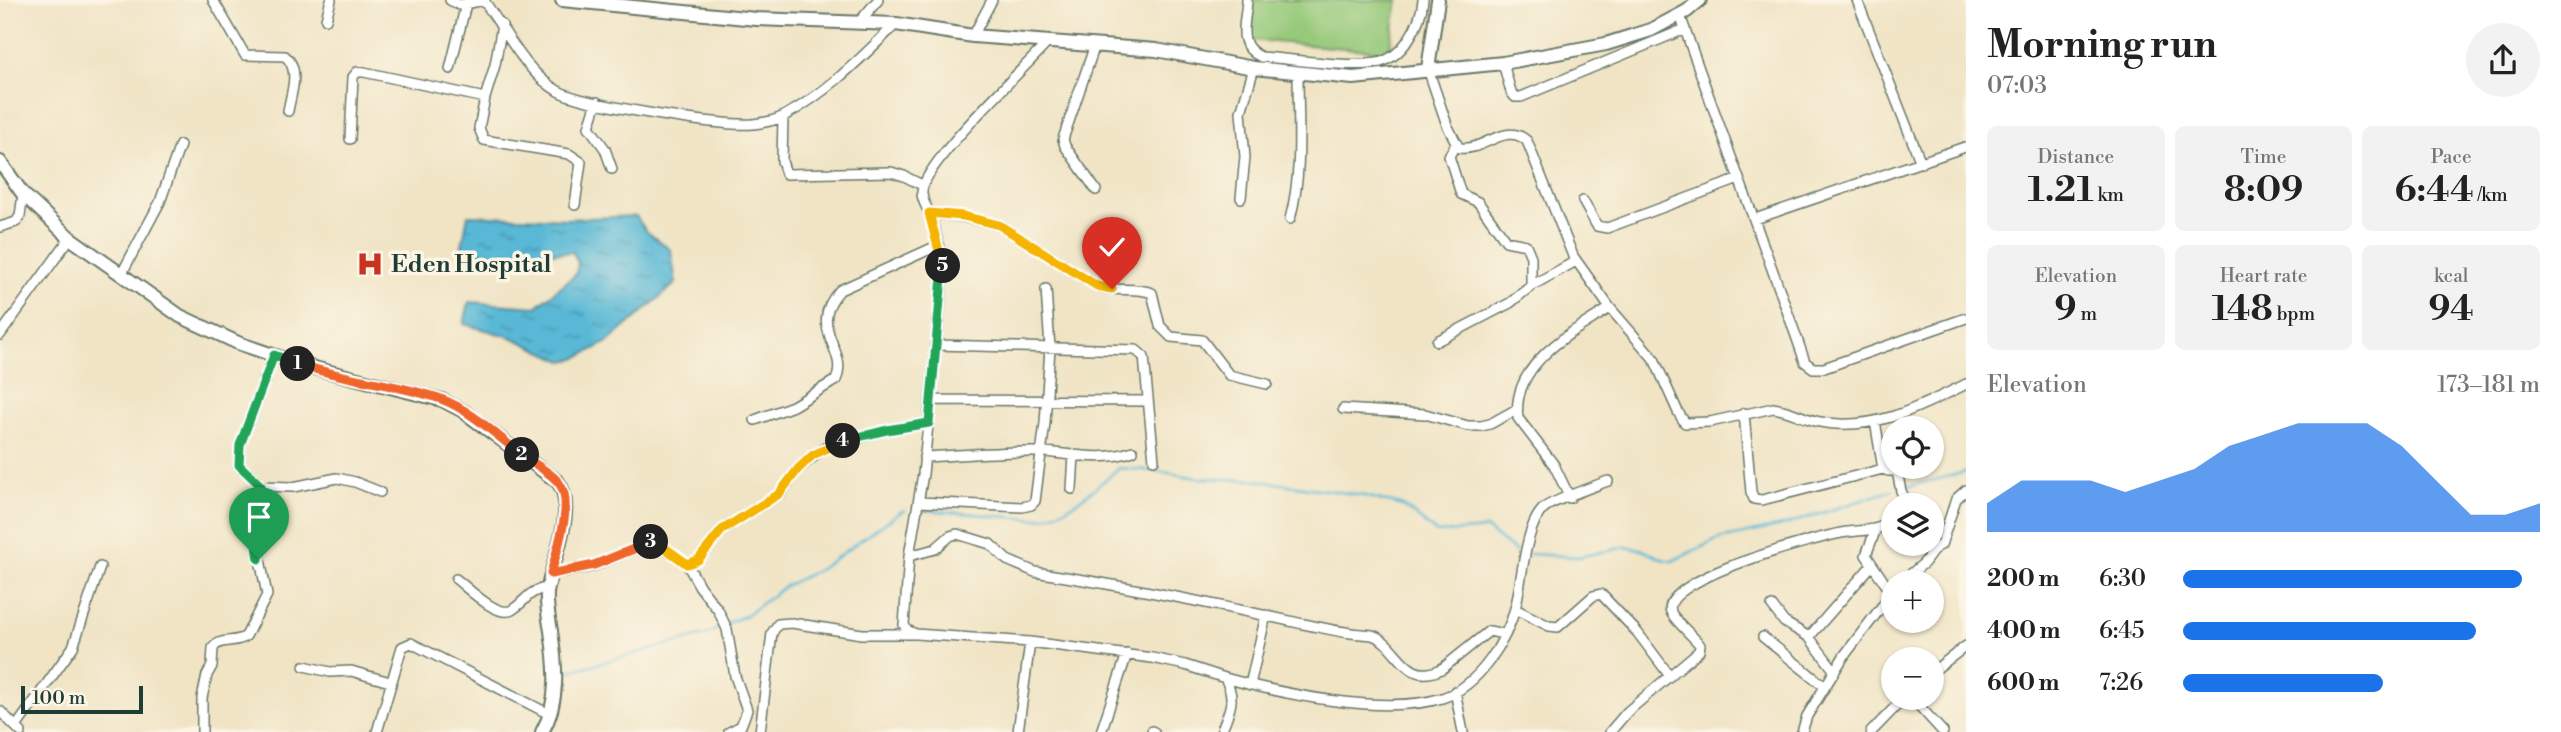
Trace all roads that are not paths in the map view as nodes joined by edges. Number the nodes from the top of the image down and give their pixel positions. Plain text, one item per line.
1 (213, 0) edge
2 (331, 0) edge
3 (450, 0) edge
4 (485, 0) edge
5 (562, 0) edge
6 (878, 0) edge
7 (992, 0) edge
8 (1247, 0) edge
9 (1423, 0) edge
10 (1438, 0) edge
11 (1700, 0) edge
12 (1857, 0) edge
13 (466, 4) junction
14 (690, 6) edge
15 (1680, 15) junction
16 (326, 19) dead end
17 (860, 21) junction
18 (896, 24) junction
19 (502, 25) junction
20 (1685, 29) junction
21 (973, 36) junction
22 (1047, 43) junction
23 (1095, 45) junction
24 (1503, 63) junction
25 (1254, 68) junction
26 (450, 69) dead end
27 (1428, 69) junction
28 (1298, 73) junction
29 (485, 98) junction
30 (597, 102) junction
31 (288, 111) dead end
32 (783, 117) junction
33 (351, 139) dead end
34 (1457, 144) junction
35 (180, 145) dead end
36 (1965, 147) edge
37 (0, 162) edge
38 (1921, 163) junction
39 (612, 169) dead end
40 (1739, 179) junction
41 (922, 186) junction
42 (1096, 190) dead end
43 (23, 194) junction
44 (1241, 198) dead end
45 (1583, 201) dead end
46 (575, 205) dead end
47 (929, 213) junction
48 (1290, 219) dead end
49 (1755, 219) junction
50 (0, 227) edge
51 (70, 238) junction
52 (939, 245) junction
53 (1576, 261) junction
54 (121, 275) junction
55 (1531, 286) junction
56 (1046, 289) dead end
57 (1610, 308) junction
58 (1966, 318) edge
59 (0, 335) edge
60 (1437, 341) dead end
61 (935, 345) junction
62 (1050, 348) junction
63 (274, 355) junction
64 (1267, 384) dead end
65 (1966, 384) edge
66 (931, 400) junction
67 (1045, 401) junction
68 (1147, 401) junction
69 (1343, 408) dead end
70 (1517, 409) junction
71 (1744, 413) junction
72 (755, 420) dead end
73 (1875, 421) junction
74 (929, 423) junction
75 (1133, 451) dead end
76 (1041, 452) junction
77 (1074, 455) junction
78 (924, 457) junction
79 (1881, 457) edge
80 (1154, 460) dead end
81 (1881, 470) edge
82 (1608, 481) dead end
83 (261, 486) junction
84 (1072, 489) dead end
85 (1966, 490) edge
86 (380, 492) dead end
87 (1570, 498) junction
88 (919, 502) junction
89 (1881, 526) edge
90 (1876, 529) junction
91 (1944, 539) edge
92 (909, 556) junction
93 (1928, 556) edge
94 (687, 564) junction
95 (1872, 565) junction
96 (100, 567) dead end
97 (1916, 570) edge
98 (1881, 576) edge
99 (456, 579) dead end
100 (550, 580) junction
101 (1772, 606) dead end
102 (1515, 609) junction
103 (1881, 610) edge
104 (1266, 615) junction
105 (916, 634) junction
106 (1504, 634) junction
107 (1763, 637) dead end
108 (1809, 637) junction
109 (1030, 642) junction
110 (1966, 646) edge
111 (1127, 654) junction
112 (1944, 663) edge
113 (304, 666) dead end
114 (1666, 670) junction
115 (1834, 670) junction
116 (1225, 678) junction
117 (390, 682) junction
118 (1250, 685) junction
119 (1825, 686) junction
120 (1455, 691) junction
121 (1892, 710) edge
122 (1923, 710) edge
123 (0, 711) edge
124 (551, 715) junction
125 (18, 729) edge
126 (202, 732) edge
127 (377, 732) edge
128 (542, 732) edge
129 (729, 732) edge
130 (760, 732) edge
131 (1018, 732) edge
132 (1101, 732) edge
133 (1222, 732) edge
134 (1463, 732) edge
135 (1610, 732) edge
136 (1802, 732) edge
137 (1871, 732) edge
138 (1943, 732) edge

1 - 31 street
2 - 16 street
3 - 13 street
4 - 13 street
4 - 19 street
5 - 14 street
6 - 17 street
7 - 21 street
8 - 9 street
10 - 27 street
11 - 15 street
12 - 38 street
13 - 26 street
14 - 17 street
15 - 20 street
15 - 24 street
17 - 18 street
18 - 21 street
18 - 32 street
19 - 29 street
19 - 30 street
20 - 24 street
20 - 40 street
21 - 22 street
22 - 23 street
22 - 41 street
23 - 25 street
23 - 42 street
24 - 27 street
25 - 28 street
25 - 44 street
27 - 28 street
27 - 34 street
28 - 48 street
29 - 33 street
29 - 46 street
30 - 32 street
30 - 39 street
32 - 41 street
34 - 53 street
34 - 55 street
35 - 54 street
36 - 38 street
37 - 43 street
38 - 49 street
40 - 45 street
40 - 49 street
41 - 47 street
43 - 50 street
43 - 51 street
47 - 52 street
47 - 64 street
49 - 58 street
51 - 54 street
51 - 59 street
52 - 61 street
52 - 72 street
53 - 55 street
53 - 57 street
54 - 63 street
55 - 60 street
56 - 62 street
57 - 70 street
57 - 71 street
61 - 62 street
61 - 66 street
62 - 67 street
62 - 68 street
63 - 83 street
63 - 100 street
65 - 73 street
66 - 67 street
66 - 74 street
67 - 68 street
67 - 76 street
68 - 80 street
69 - 70 street
70 - 87 street
71 - 73 street
71 - 81 street
73 - 79 street
74 - 78 street
74 - 94 street
75 - 77 street
76 - 77 street
76 - 78 street
76 - 88 street
77 - 84 street
78 - 88 street
82 - 87 street
83 - 86 street
83 - 126 street
85 - 91 street
87 - 102 street
88 - 92 street
89 - 90 street
90 - 95 street
90 - 114 street
92 - 104 street
92 - 105 street
93 - 97 street
94 - 100 street
94 - 129 street
95 - 98 street
95 - 108 street
96 - 125 street
99 - 100 street
100 - 124 street
101 - 108 street
102 - 106 street
102 - 114 street
103 - 115 street
104 - 106 street
104 - 118 street
105 - 109 street
105 - 130 street
106 - 120 street
107 - 119 street
108 - 115 street
109 - 111 street
109 - 131 street
110 - 112 street
111 - 116 street
111 - 132 street
113 - 117 street
114 - 135 street
115 - 119 street
116 - 118 street
116 - 133 street
117 - 124 street
117 - 127 street
118 - 120 street
119 - 136 street
120 - 134 street
121 - 137 street
122 - 138 street
123 - 125 street
124 - 128 street

